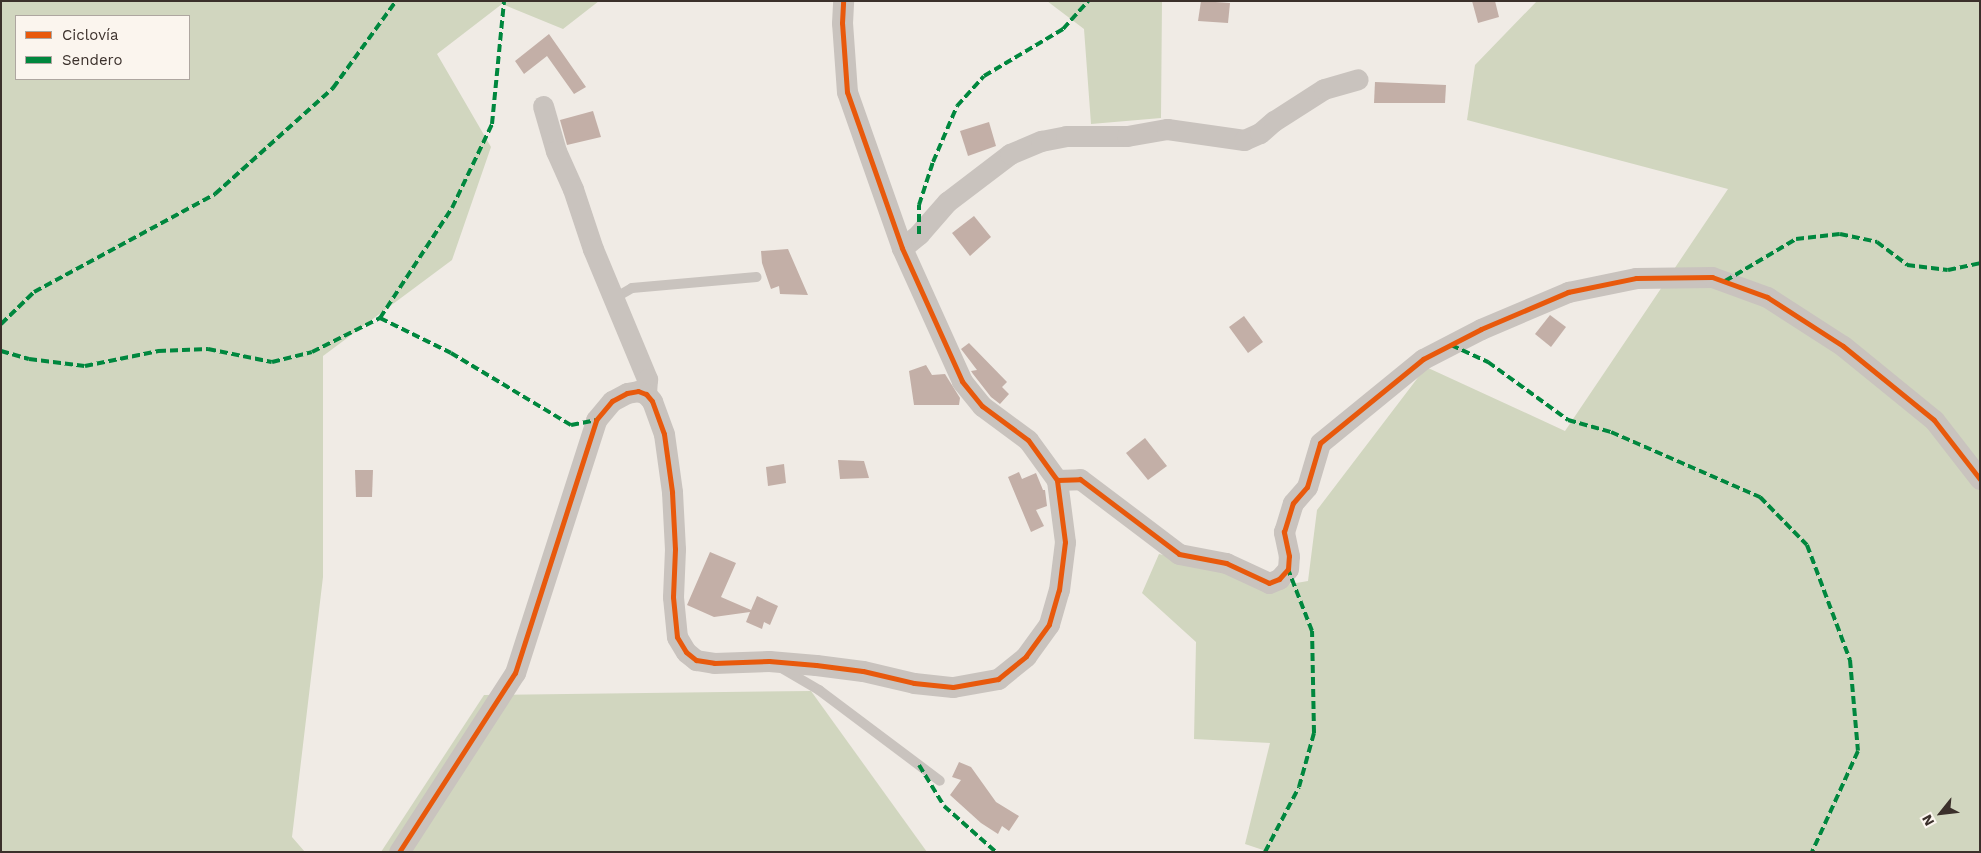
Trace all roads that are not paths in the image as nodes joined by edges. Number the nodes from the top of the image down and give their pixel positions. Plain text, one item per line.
1 (843, 1) edge
2 (1358, 79) dead end
3 (543, 106) dead end
4 (902, 248) junction
5 (757, 277) dead end
6 (613, 299) junction
7 (646, 394) junction
8 (1980, 479) edge
9 (1057, 480) junction
10 (769, 661) junction
11 (940, 781) dead end
12 (399, 852) edge

1 - 4 street
2 - 4 street
3 - 6 street
4 - 9 street
5 - 6 lane
6 - 7 street
7 - 10 street
7 - 12 street
8 - 9 street
9 - 10 street
10 - 11 lane

